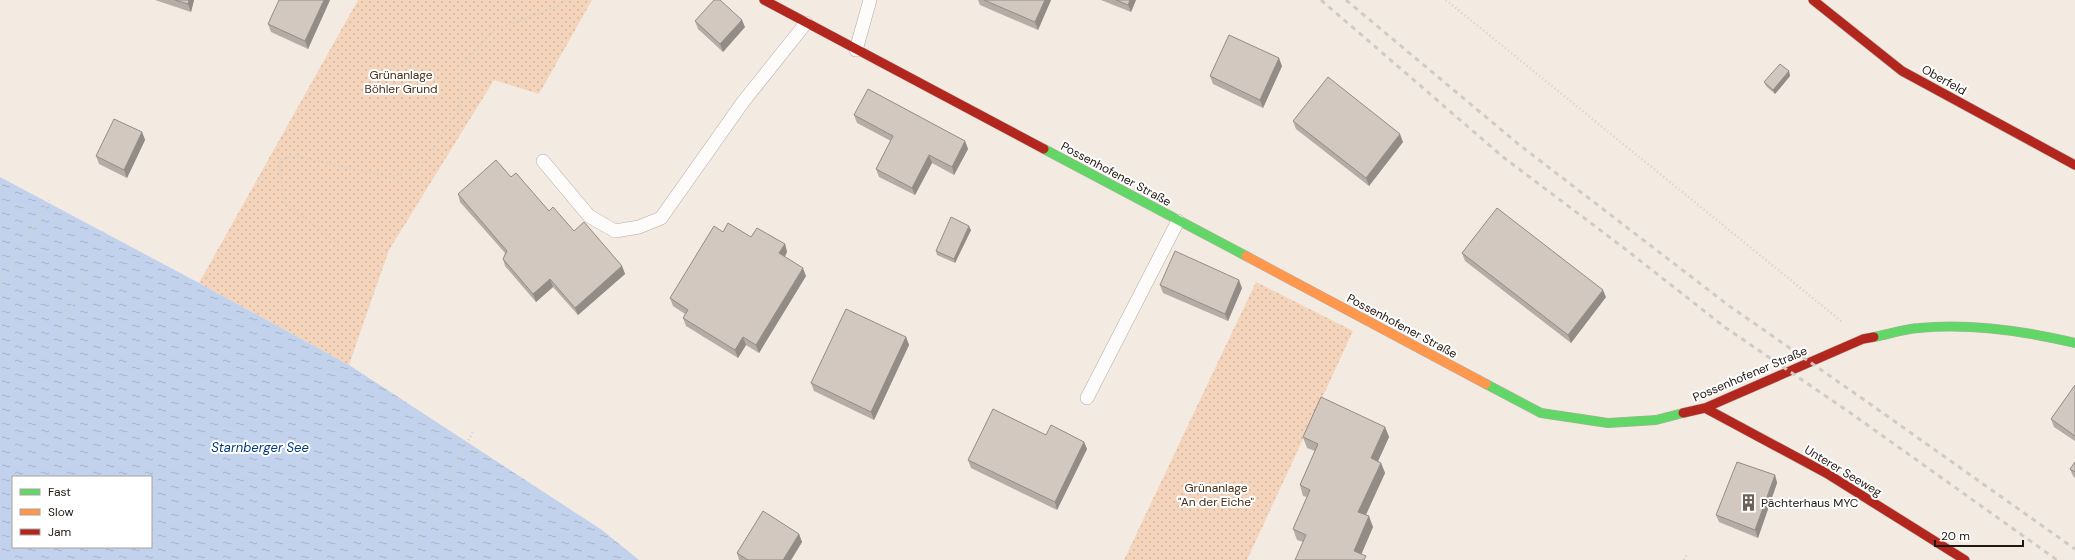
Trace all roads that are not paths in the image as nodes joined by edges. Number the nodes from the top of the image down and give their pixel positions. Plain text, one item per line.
1 (764, 0) edge
2 (870, 0) edge
3 (1813, 0) edge
4 (806, 23) junction
5 (856, 50) junction
6 (544, 161) dead end
7 (2075, 165) edge
8 (1178, 221) junction
9 (2075, 343) edge
10 (1087, 398) dead end
11 (1705, 408) junction
12 (1965, 560) edge

1 - 4 main road, Possenhofener Straße
2 - 5 lane
3 - 7 main road, Oberfeld
4 - 5 main road, Possenhofener Straße
4 - 6 lane
5 - 8 main road, Possenhofener Straße
8 - 10 lane
8 - 11 main road, Possenhofener Straße
9 - 11 main road, Possenhofener Straße
11 - 12 main road, Unterer Seeweg

